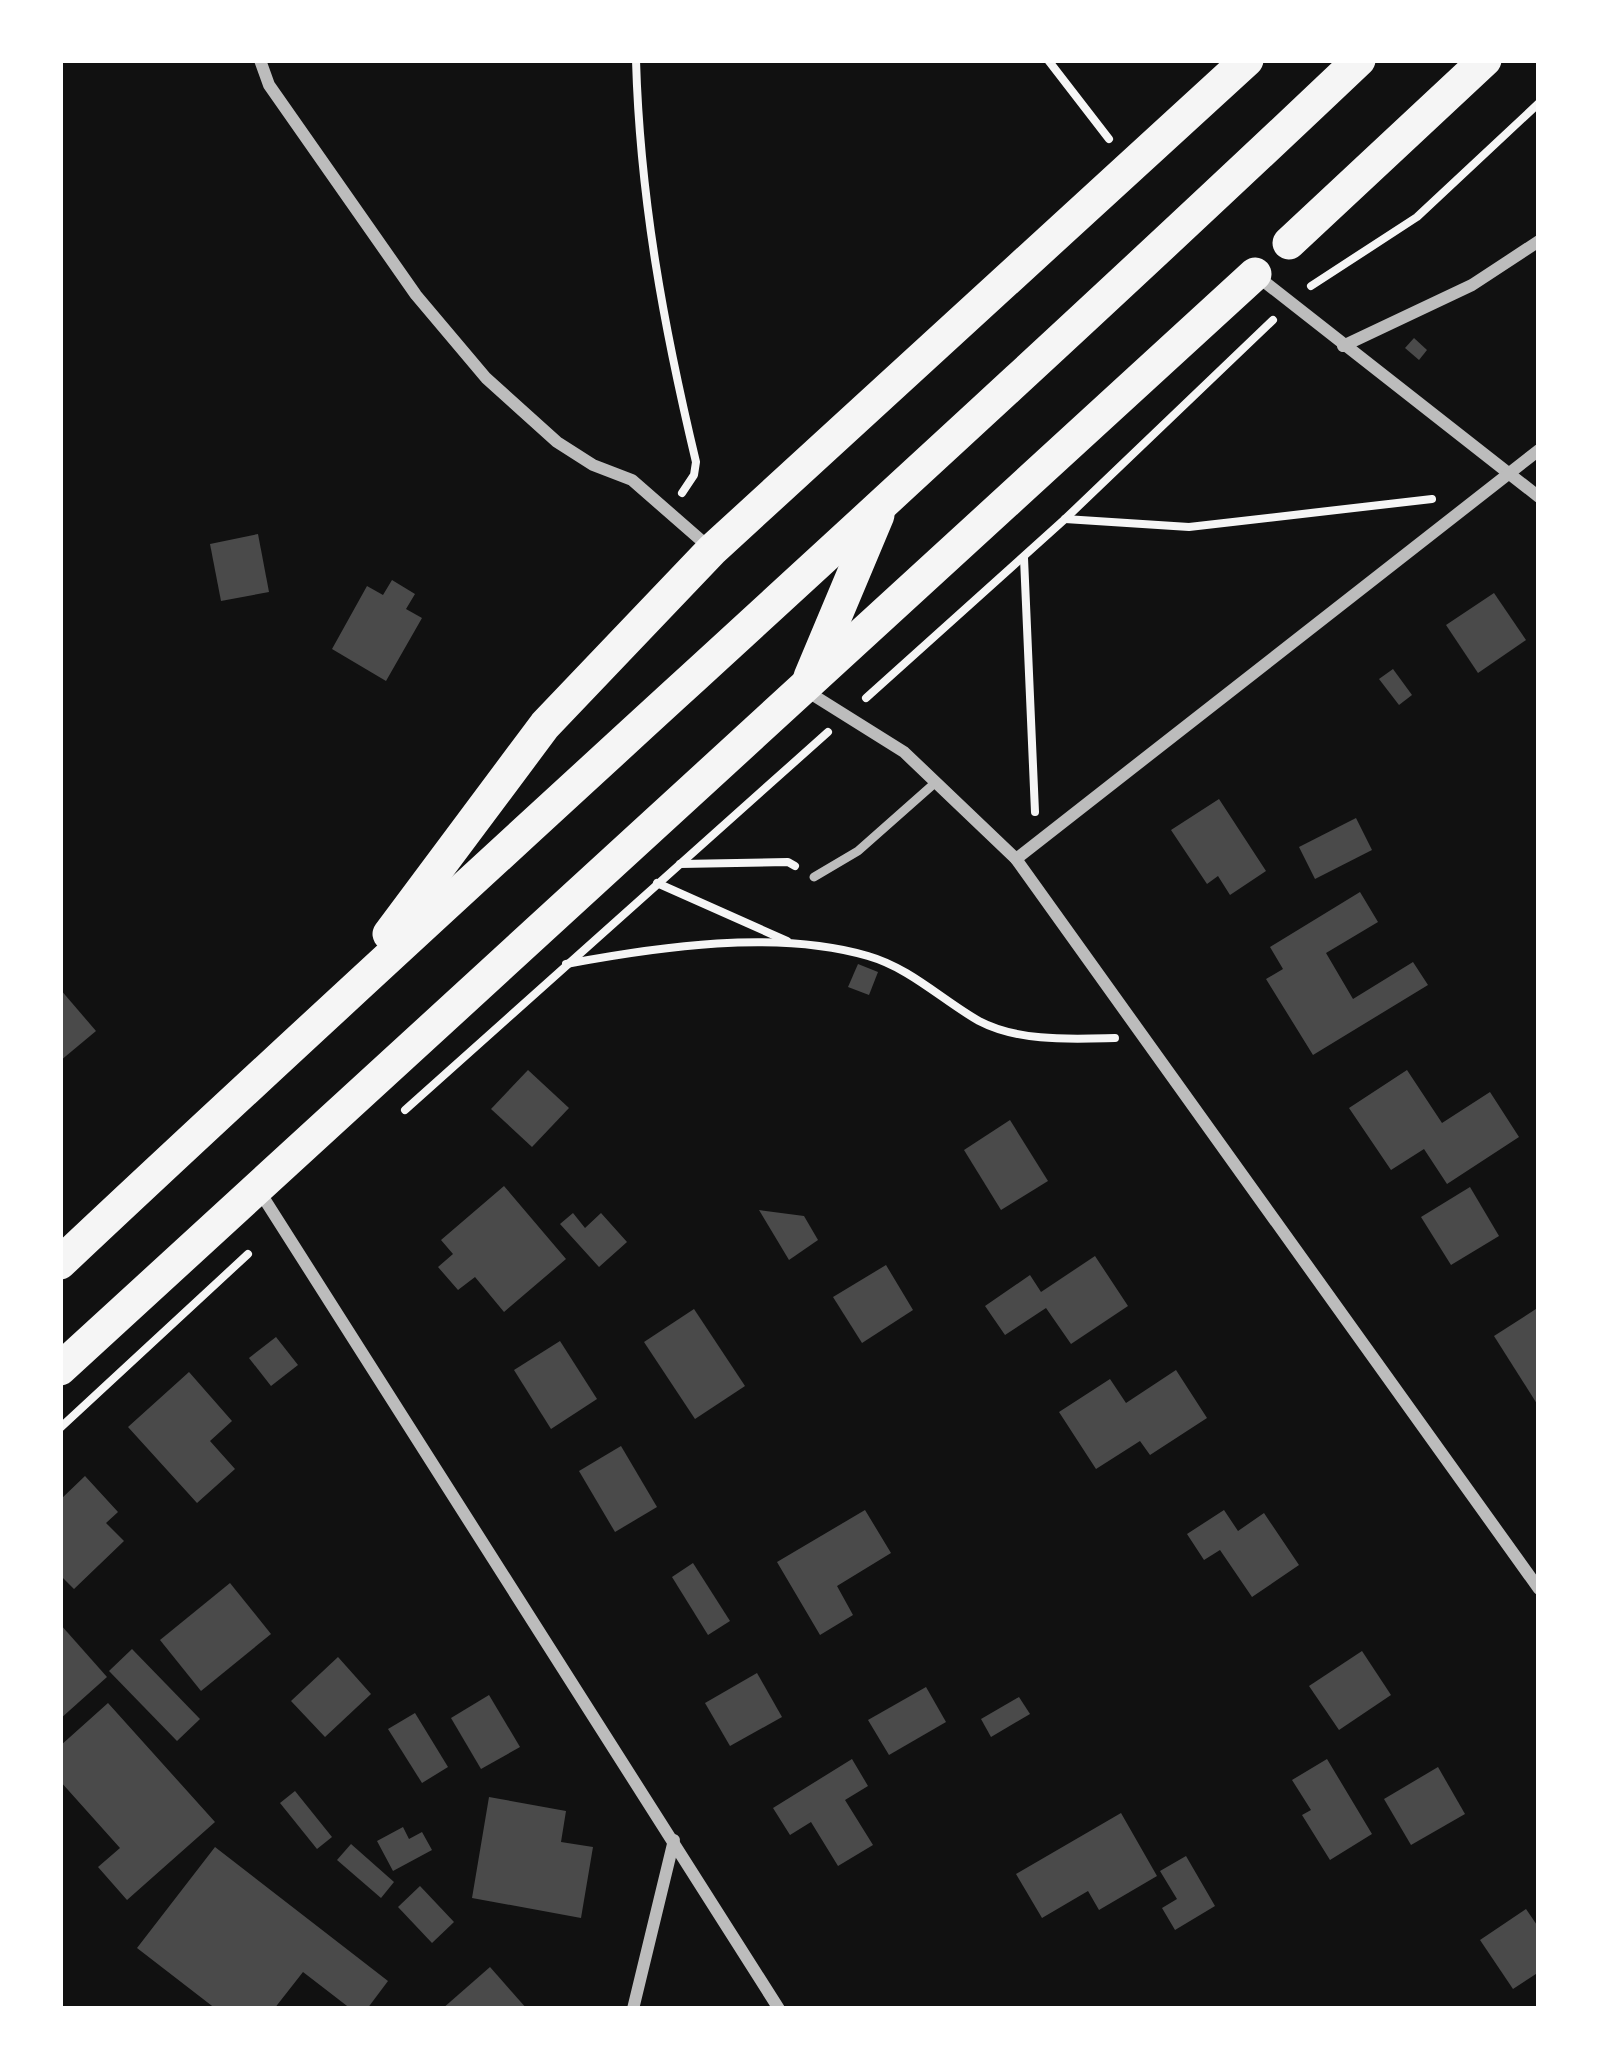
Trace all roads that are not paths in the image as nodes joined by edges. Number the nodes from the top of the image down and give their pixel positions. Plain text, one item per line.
1 (260, 60) edge
2 (1247, 60) edge
3 (1359, 60) edge
4 (1485, 60) edge
5 (1539, 241) edge
6 (1289, 243) dead end
7 (1255, 274) joint
8 (1343, 346) junction
9 (1539, 450) edge
10 (1510, 474) junction
11 (1539, 497) edge
12 (883, 503) junction
13 (712, 550) junction
14 (804, 690) junction
15 (936, 782) junction
16 (1016, 859) junction
17 (814, 877) road end
18 (340, 999) junction
19 (257, 1188) junction
20 (60, 1263) edge
21 (60, 1369) edge
22 (1539, 1589) edge
23 (674, 1840) junction
24 (633, 2009) edge
25 (778, 2009) edge

1 - 13 street
2 - 13 highway
3 - 12 highway
4 - 6 highway
5 - 8 street
7 - 8 street
7 - 14 highway
8 - 10 street
9 - 10 street
10 - 11 street
10 - 16 street
12 - 14 highway
12 - 18 highway
13 - 18 highway
14 - 15 street
14 - 19 highway
15 - 16 street
15 - 17 lane
16 - 22 street
18 - 20 highway
19 - 21 highway
19 - 23 street
23 - 24 street
23 - 25 street

